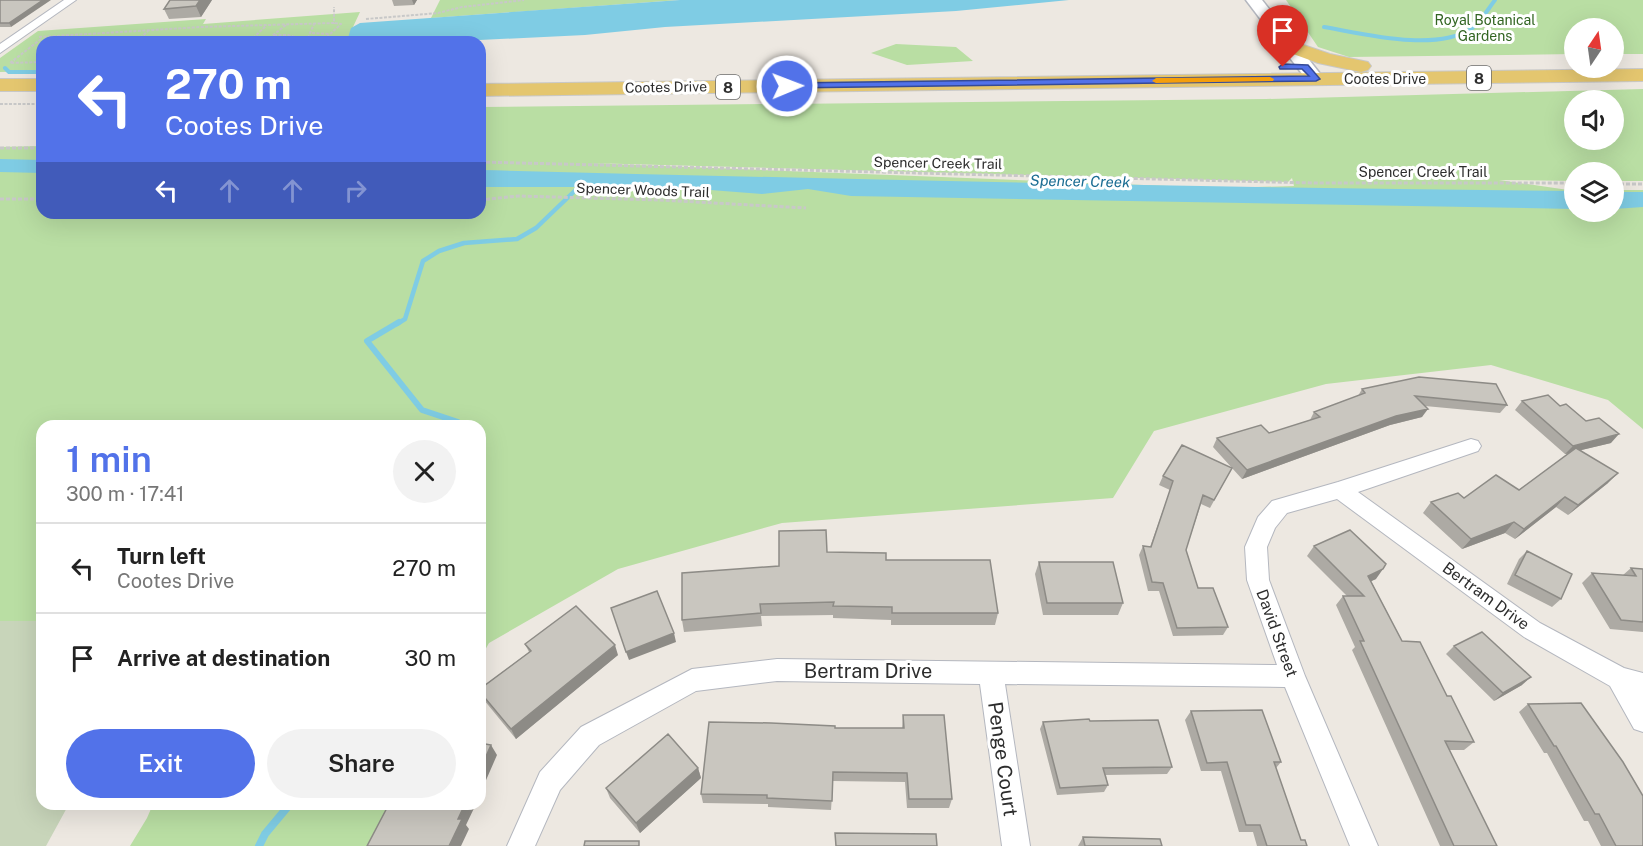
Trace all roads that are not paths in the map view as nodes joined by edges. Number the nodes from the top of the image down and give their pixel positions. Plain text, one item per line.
1 (71, 0) edge
2 (1254, 0) edge
3 (1289, 45) junction
4 (0, 49) edge
5 (1624, 63) edge
6 (1643, 63) edge
7 (1564, 64) edge
8 (1365, 66) junction
9 (1310, 73) junction
10 (1643, 75) edge
11 (486, 78) edge
12 (0, 85) edge
13 (36, 85) edge
14 (486, 90) edge
15 (36, 96) edge
16 (0, 97) edge
17 (1471, 446) dead end
18 (1340, 490) junction
19 (991, 672) junction
20 (1293, 676) junction
21 (1631, 681) edge
22 (1643, 720) edge
23 (521, 846) edge
24 (1016, 846) edge
25 (1364, 846) edge

1 - 4 street
2 - 3 main road
3 - 8 main road
3 - 9 main road
5 - 6 main road
7 - 8 main road, Cootes Drive / 8
8 - 9 main road, Cootes Drive / 8
9 - 10 main road, Cootes Drive / 8
9 - 11 main road, Cootes Drive / 8
9 - 14 main road, Cootes Drive / 8
12 - 13 main road
15 - 16 main road
17 - 18 street, David Street
18 - 20 street, David Street
18 - 21 street, Bertram Drive
19 - 20 street, Bertram Drive
19 - 23 street, Bertram Drive
19 - 24 street, Penge Court
20 - 25 street, David Street
21 - 22 street

